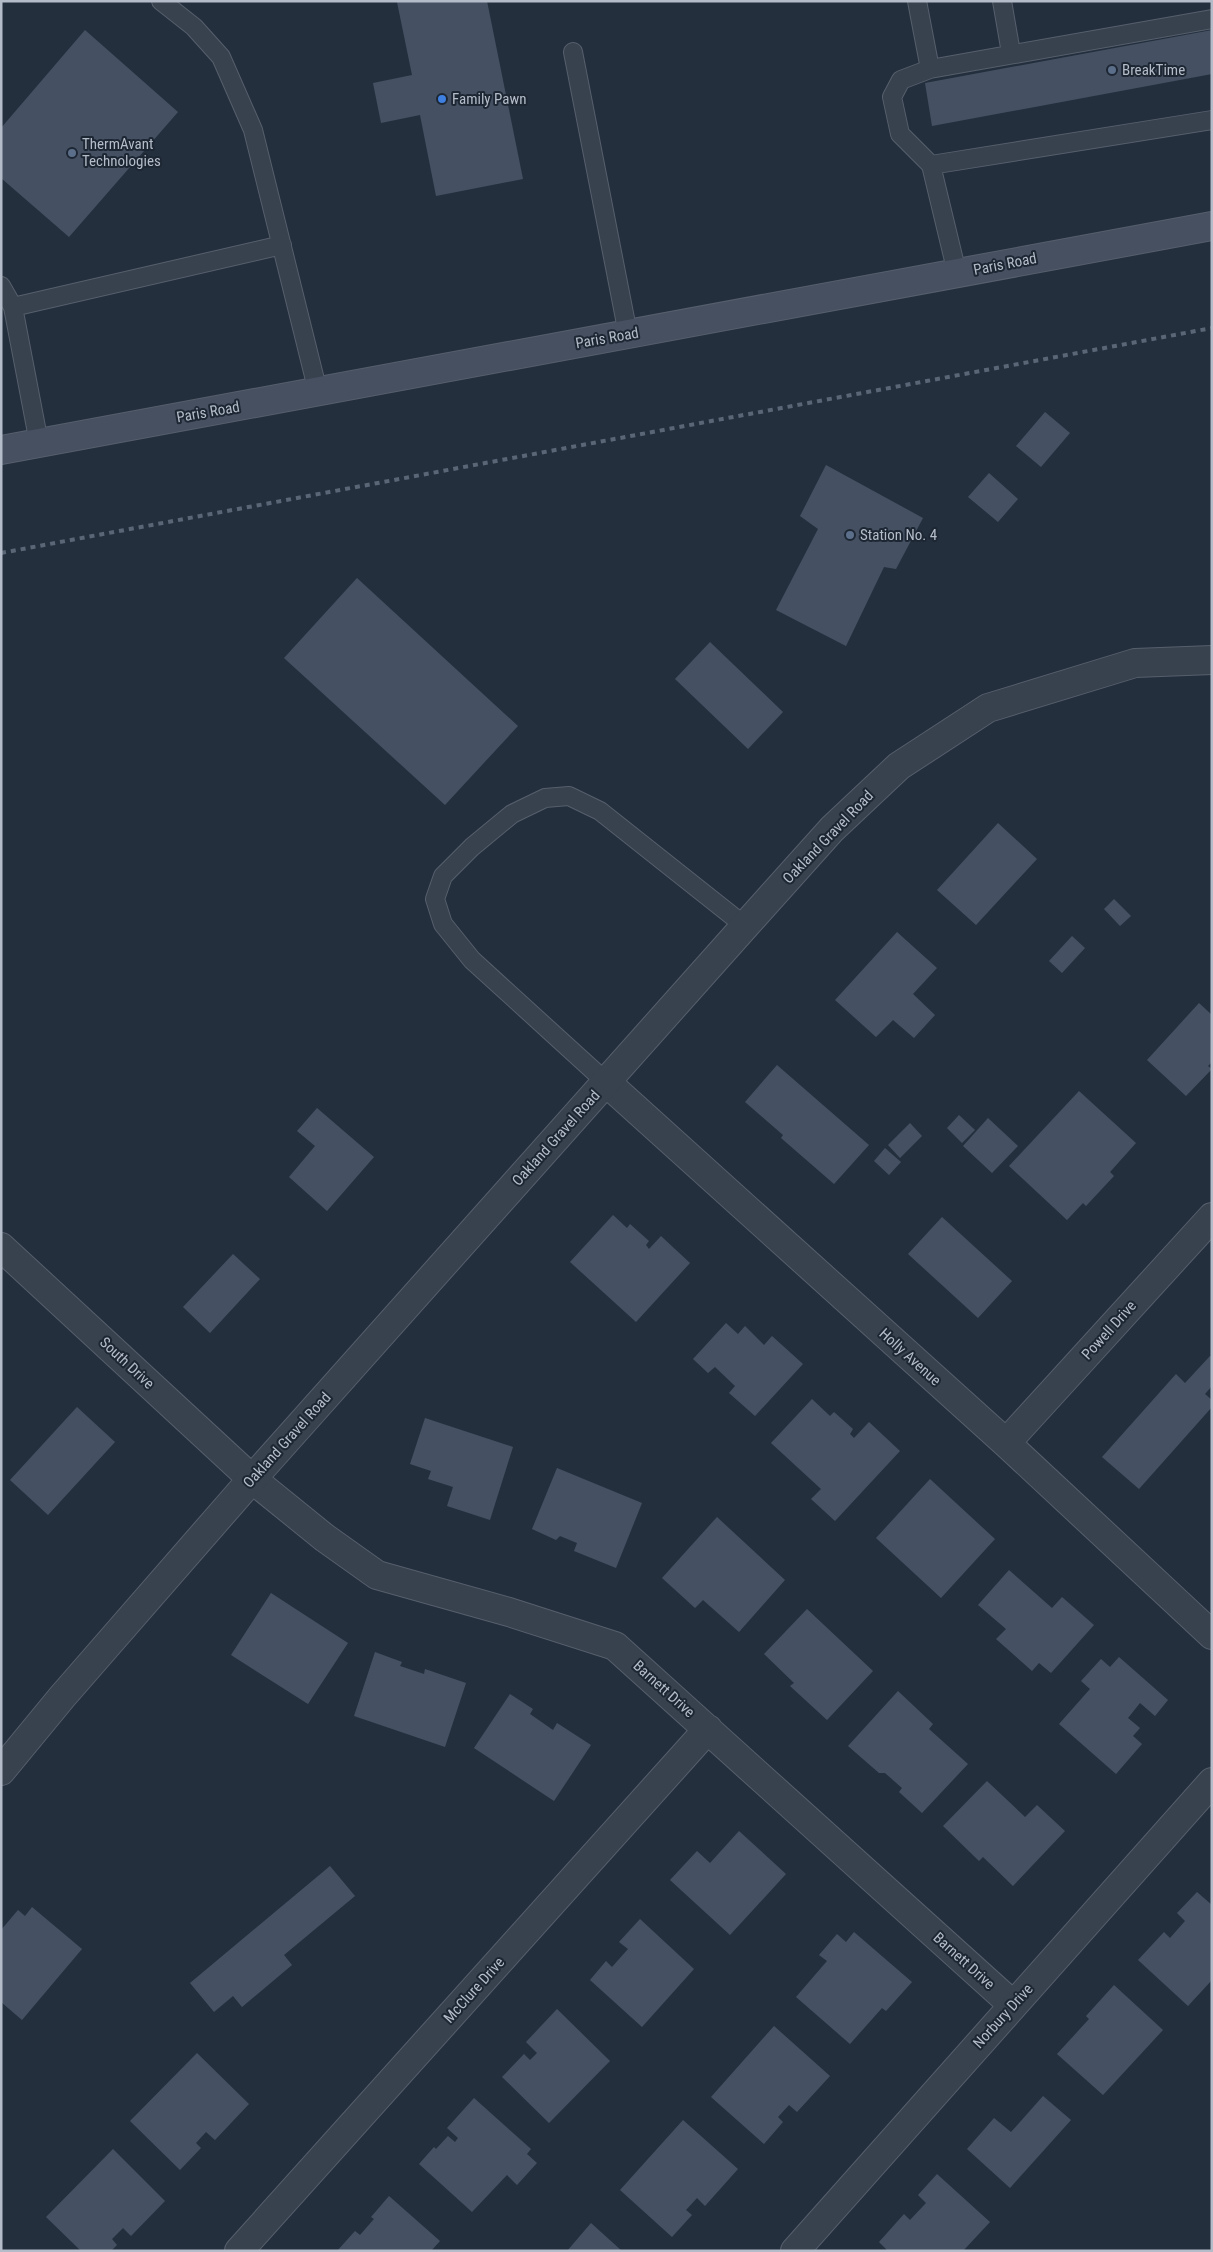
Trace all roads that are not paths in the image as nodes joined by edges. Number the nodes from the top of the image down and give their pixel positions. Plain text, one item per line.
1 (161, 1) edge
2 (918, 1) edge
3 (1002, 1) edge
4 (1212, 18) edge
5 (573, 52) dead end
6 (1011, 53) junction
7 (930, 69) junction
8 (1212, 120) edge
9 (932, 165) junction
10 (1212, 226) edge
11 (282, 245) junction
12 (958, 273) junction
13 (1, 286) edge
14 (13, 307) junction
15 (628, 334) junction
16 (318, 392) junction
17 (39, 443) junction
18 (1, 450) edge
19 (1212, 660) edge
20 (745, 926) junction
21 (606, 1082) junction
22 (1212, 1217) edge
23 (1, 1247) edge
24 (1006, 1443) junction
25 (252, 1479) junction
26 (1212, 1634) edge
27 (708, 1729) junction
28 (1, 1772) edge
29 (1212, 1782) edge
30 (1013, 2005) junction
31 (239, 2251) edge
32 (795, 2251) edge

1 - 11 lane
2 - 7 lane
3 - 6 lane
4 - 6 lane
5 - 15 lane
6 - 7 lane
7 - 9 lane
8 - 9 lane
9 - 12 lane
10 - 12 main road, Paris Road
11 - 14 lane
11 - 16 lane
12 - 15 main road, Paris Road
13 - 14 lane
14 - 17 lane
15 - 16 main road, Paris Road
16 - 17 main road, Paris Road
17 - 18 main road, Paris Road
19 - 20 street, Oakland Gravel Road
20 - 21 street, Oakland Gravel Road
20 - 21 lane
21 - 24 street, Holly Avenue
21 - 25 street, Oakland Gravel Road
22 - 24 street, Powell Drive
23 - 25 street, South Drive
24 - 26 street, Holly Avenue
25 - 27 street, Barnett Drive
25 - 28 street, Oakland Gravel Road
27 - 30 street, Barnett Drive
27 - 31 street, McClure Drive
29 - 30 street, Norbury Drive
30 - 32 street, Norbury Drive

